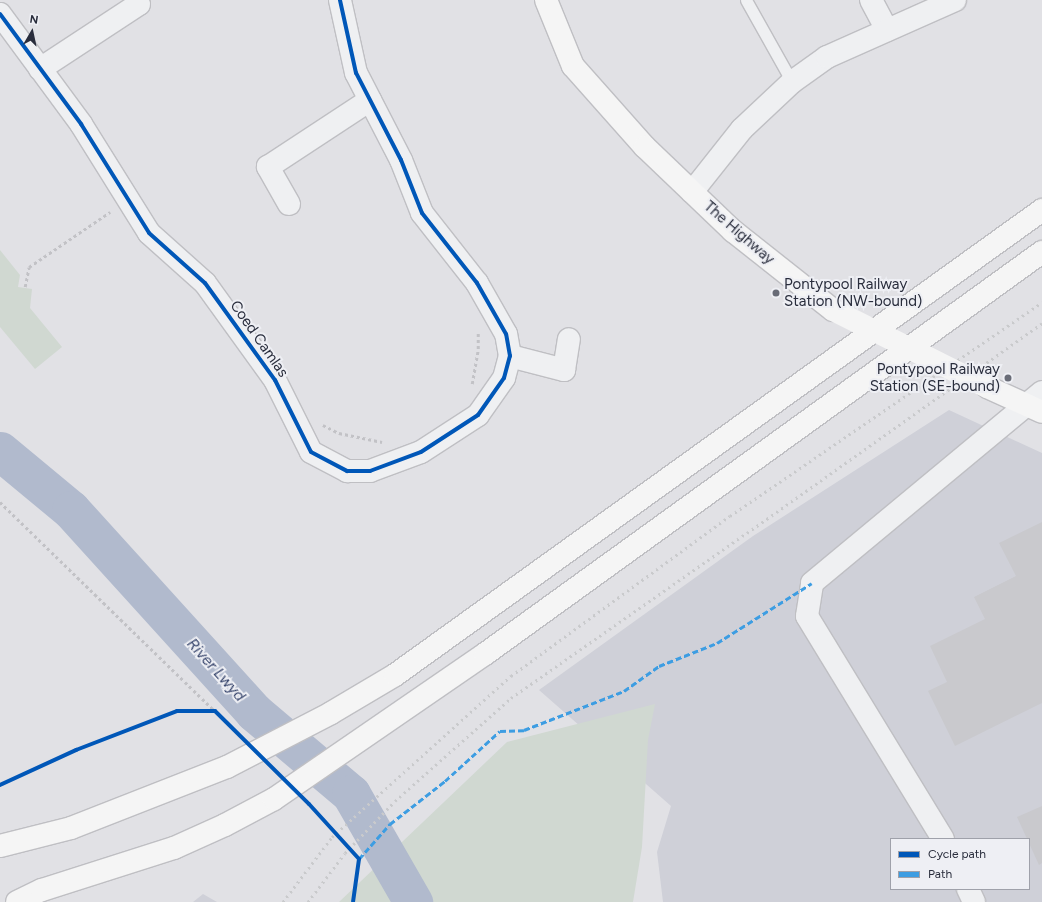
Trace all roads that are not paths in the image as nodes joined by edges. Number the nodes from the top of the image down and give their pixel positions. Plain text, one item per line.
1 (340, 0) edge
2 (546, 0) edge
3 (746, 0) edge
4 (871, 0) edge
5 (955, 0) edge
6 (140, 1) edge
7 (932, 6) edge
8 (0, 14) edge
9 (888, 30) junction
10 (40, 69) junction
11 (792, 82) junction
12 (370, 100) junction
13 (692, 192) junction
14 (289, 204) dead end
15 (1042, 210) edge
16 (1042, 252) edge
17 (569, 339) dead end
18 (510, 356) junction
19 (1037, 403) edge
20 (943, 838) edge
21 (0, 846) edge
22 (968, 890) edge
23 (17, 902) edge
24 (974, 902) edge

1 - 12 street, Coed Camlas
2 - 13 main road, The Highway
3 - 11 lane
4 - 9 street
5 - 7 street
6 - 10 street
7 - 9 street
8 - 10 street, Coed Camlas
9 - 11 street
10 - 18 street, Coed Camlas
11 - 13 street
12 - 14 street
12 - 18 street, Coed Camlas
13 - 19 main road, The Highway, bridge
15 - 21 main road
16 - 23 main road
17 - 18 street
19 - 20 street
22 - 24 street

